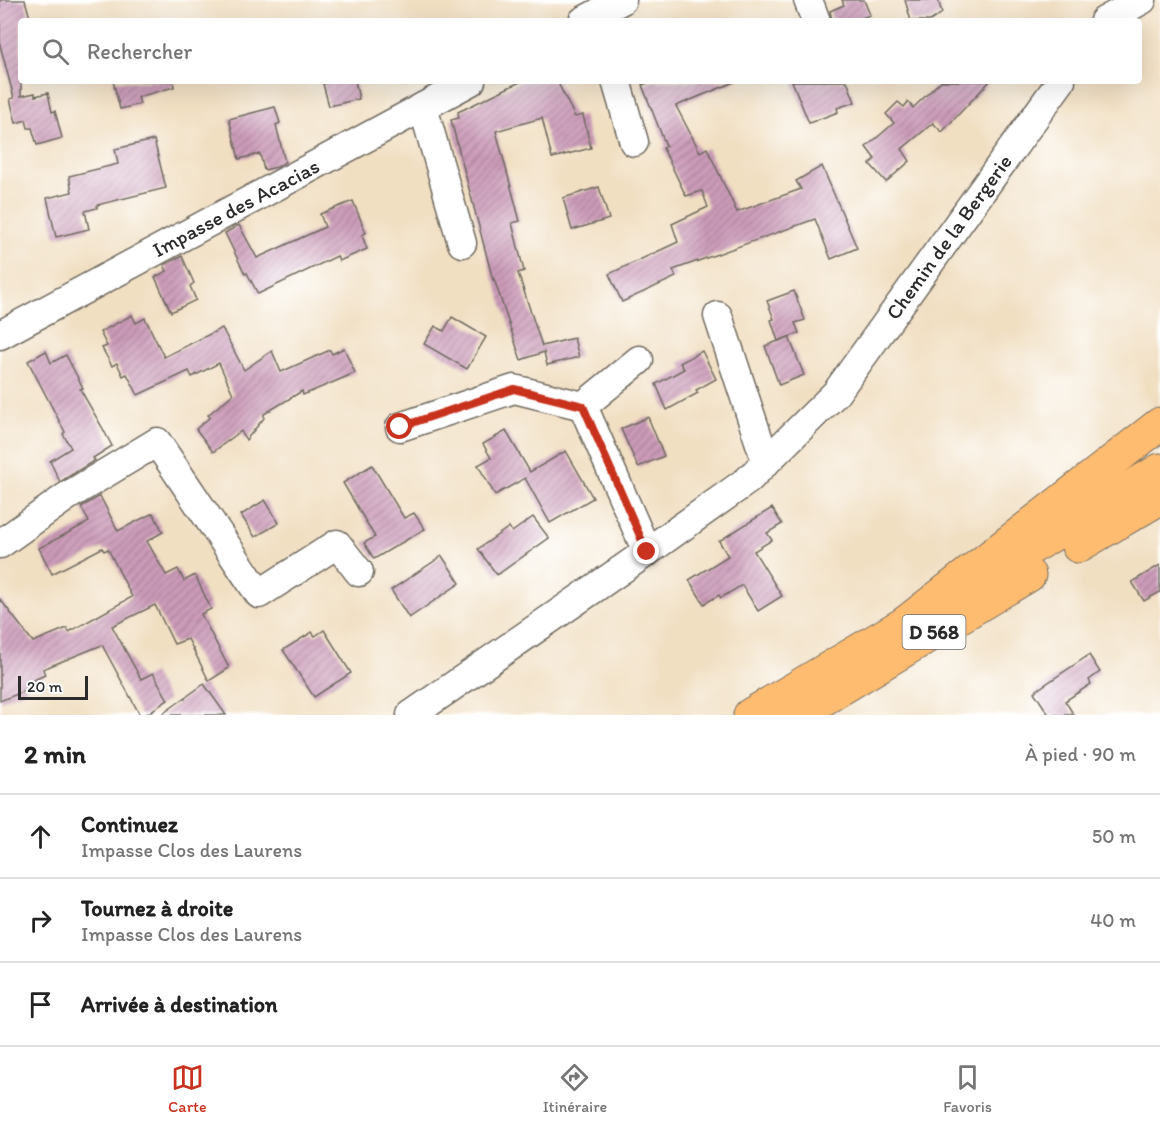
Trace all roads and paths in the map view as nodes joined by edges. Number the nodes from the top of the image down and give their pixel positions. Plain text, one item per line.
1 (622, 0) edge
2 (808, 0) edge
3 (1142, 0) edge
4 (594, 18) edge
5 (815, 18) edge
6 (1109, 18) edge
7 (465, 84) edge
8 (617, 84) edge
9 (1059, 84) edge
10 (423, 107) junction
11 (634, 142) dead end
12 (462, 243) dead end
13 (718, 316) dead end
14 (0, 334) edge
15 (639, 360) dead end
16 (583, 406) junction
17 (1160, 424) edge
18 (400, 427) dead end
19 (766, 462) junction
20 (1160, 470) edge
21 (1160, 498) edge
22 (0, 544) edge
23 (647, 552) junction
24 (359, 572) dead end
25 (904, 623) junction
26 (411, 715) edge
27 (750, 715) edge
28 (797, 715) edge

1 - 4 street
2 - 5 street
3 - 6 street
7 - 10 street, Impasse des Acacias
8 - 11 street
9 - 19 street, Chemin de la Bergerie
10 - 12 street
10 - 14 street, Impasse des Acacias
13 - 19 street
15 - 16 street
16 - 18 street
16 - 23 street
17 - 25 main road
19 - 23 street, Chemin de la Bergerie
20 - 25 main road, D 568
21 - 28 main road, D 568
22 - 24 street
23 - 26 street, Chemin de la Bergerie
25 - 27 main road, D 568

